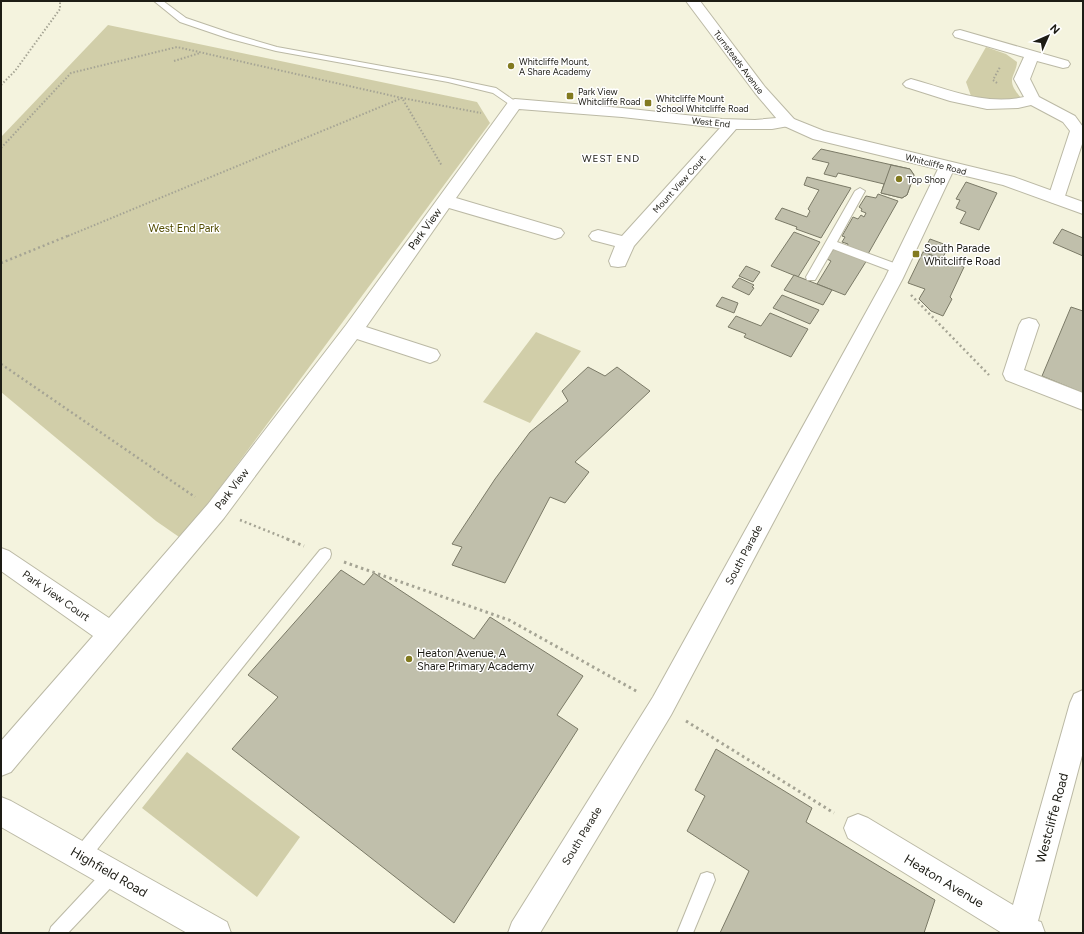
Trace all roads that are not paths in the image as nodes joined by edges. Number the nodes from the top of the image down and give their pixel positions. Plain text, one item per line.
1 (158, 1) edge
2 (693, 1) edge
3 (960, 34) dead end
4 (1032, 55) junction
5 (1063, 64) dead end
6 (911, 84) dead end
7 (1033, 100) junction
8 (514, 104) junction
9 (788, 122) junction
10 (732, 124) junction
11 (947, 167) junction
12 (860, 191) dead end
13 (1057, 198) junction
14 (445, 201) junction
15 (1083, 208) edge
16 (555, 233) dead end
17 (598, 236) dead end
18 (626, 243) junction
19 (831, 244) junction
20 (618, 261) dead end
21 (896, 273) junction
22 (811, 277) dead end
23 (1029, 325) dead end
24 (353, 330) junction
25 (430, 355) dead end
26 (1083, 402) edge
27 (325, 554) dead end
28 (1, 558) edge
29 (111, 634) junction
30 (1083, 703) edge
31 (1, 762) edge
32 (1, 811) edge
33 (858, 828) road end
34 (81, 856) junction
35 (112, 874) junction
36 (707, 880) dead end
37 (1024, 931) edge
38 (57, 933) edge
39 (216, 933) edge
40 (523, 933) edge
41 (685, 933) edge

1 - 8 lane
2 - 9 street, Turnsteads Avenue
3 - 4 street
4 - 5 street
4 - 7 street
6 - 7 street
7 - 13 street
8 - 10 street, West End
8 - 14 street, Park View
9 - 10 street, West End
9 - 11 street, Whitcliffe Road
10 - 18 street, Mount View Court
11 - 13 street, Whitcliffe Road
11 - 21 street, South Parade
12 - 19 lane
13 - 15 street, Whitcliffe Road
14 - 16 street, Park View
14 - 24 street, Park View
17 - 18 street
18 - 20 street, Mount View Court
19 - 21 lane
19 - 22 lane
21 - 40 street, South Parade
23 - 26 street
24 - 25 street
24 - 29 street, Park View
27 - 34 lane
28 - 29 street, Park View Court
29 - 31 street, Park View
30 - 37 street, Westcliffe Road
32 - 34 street, Highfield Road
33 - 37 street, Heaton Avenue
34 - 35 street, Highfield Road
35 - 38 lane
35 - 39 street, Highfield Road
36 - 41 lane

